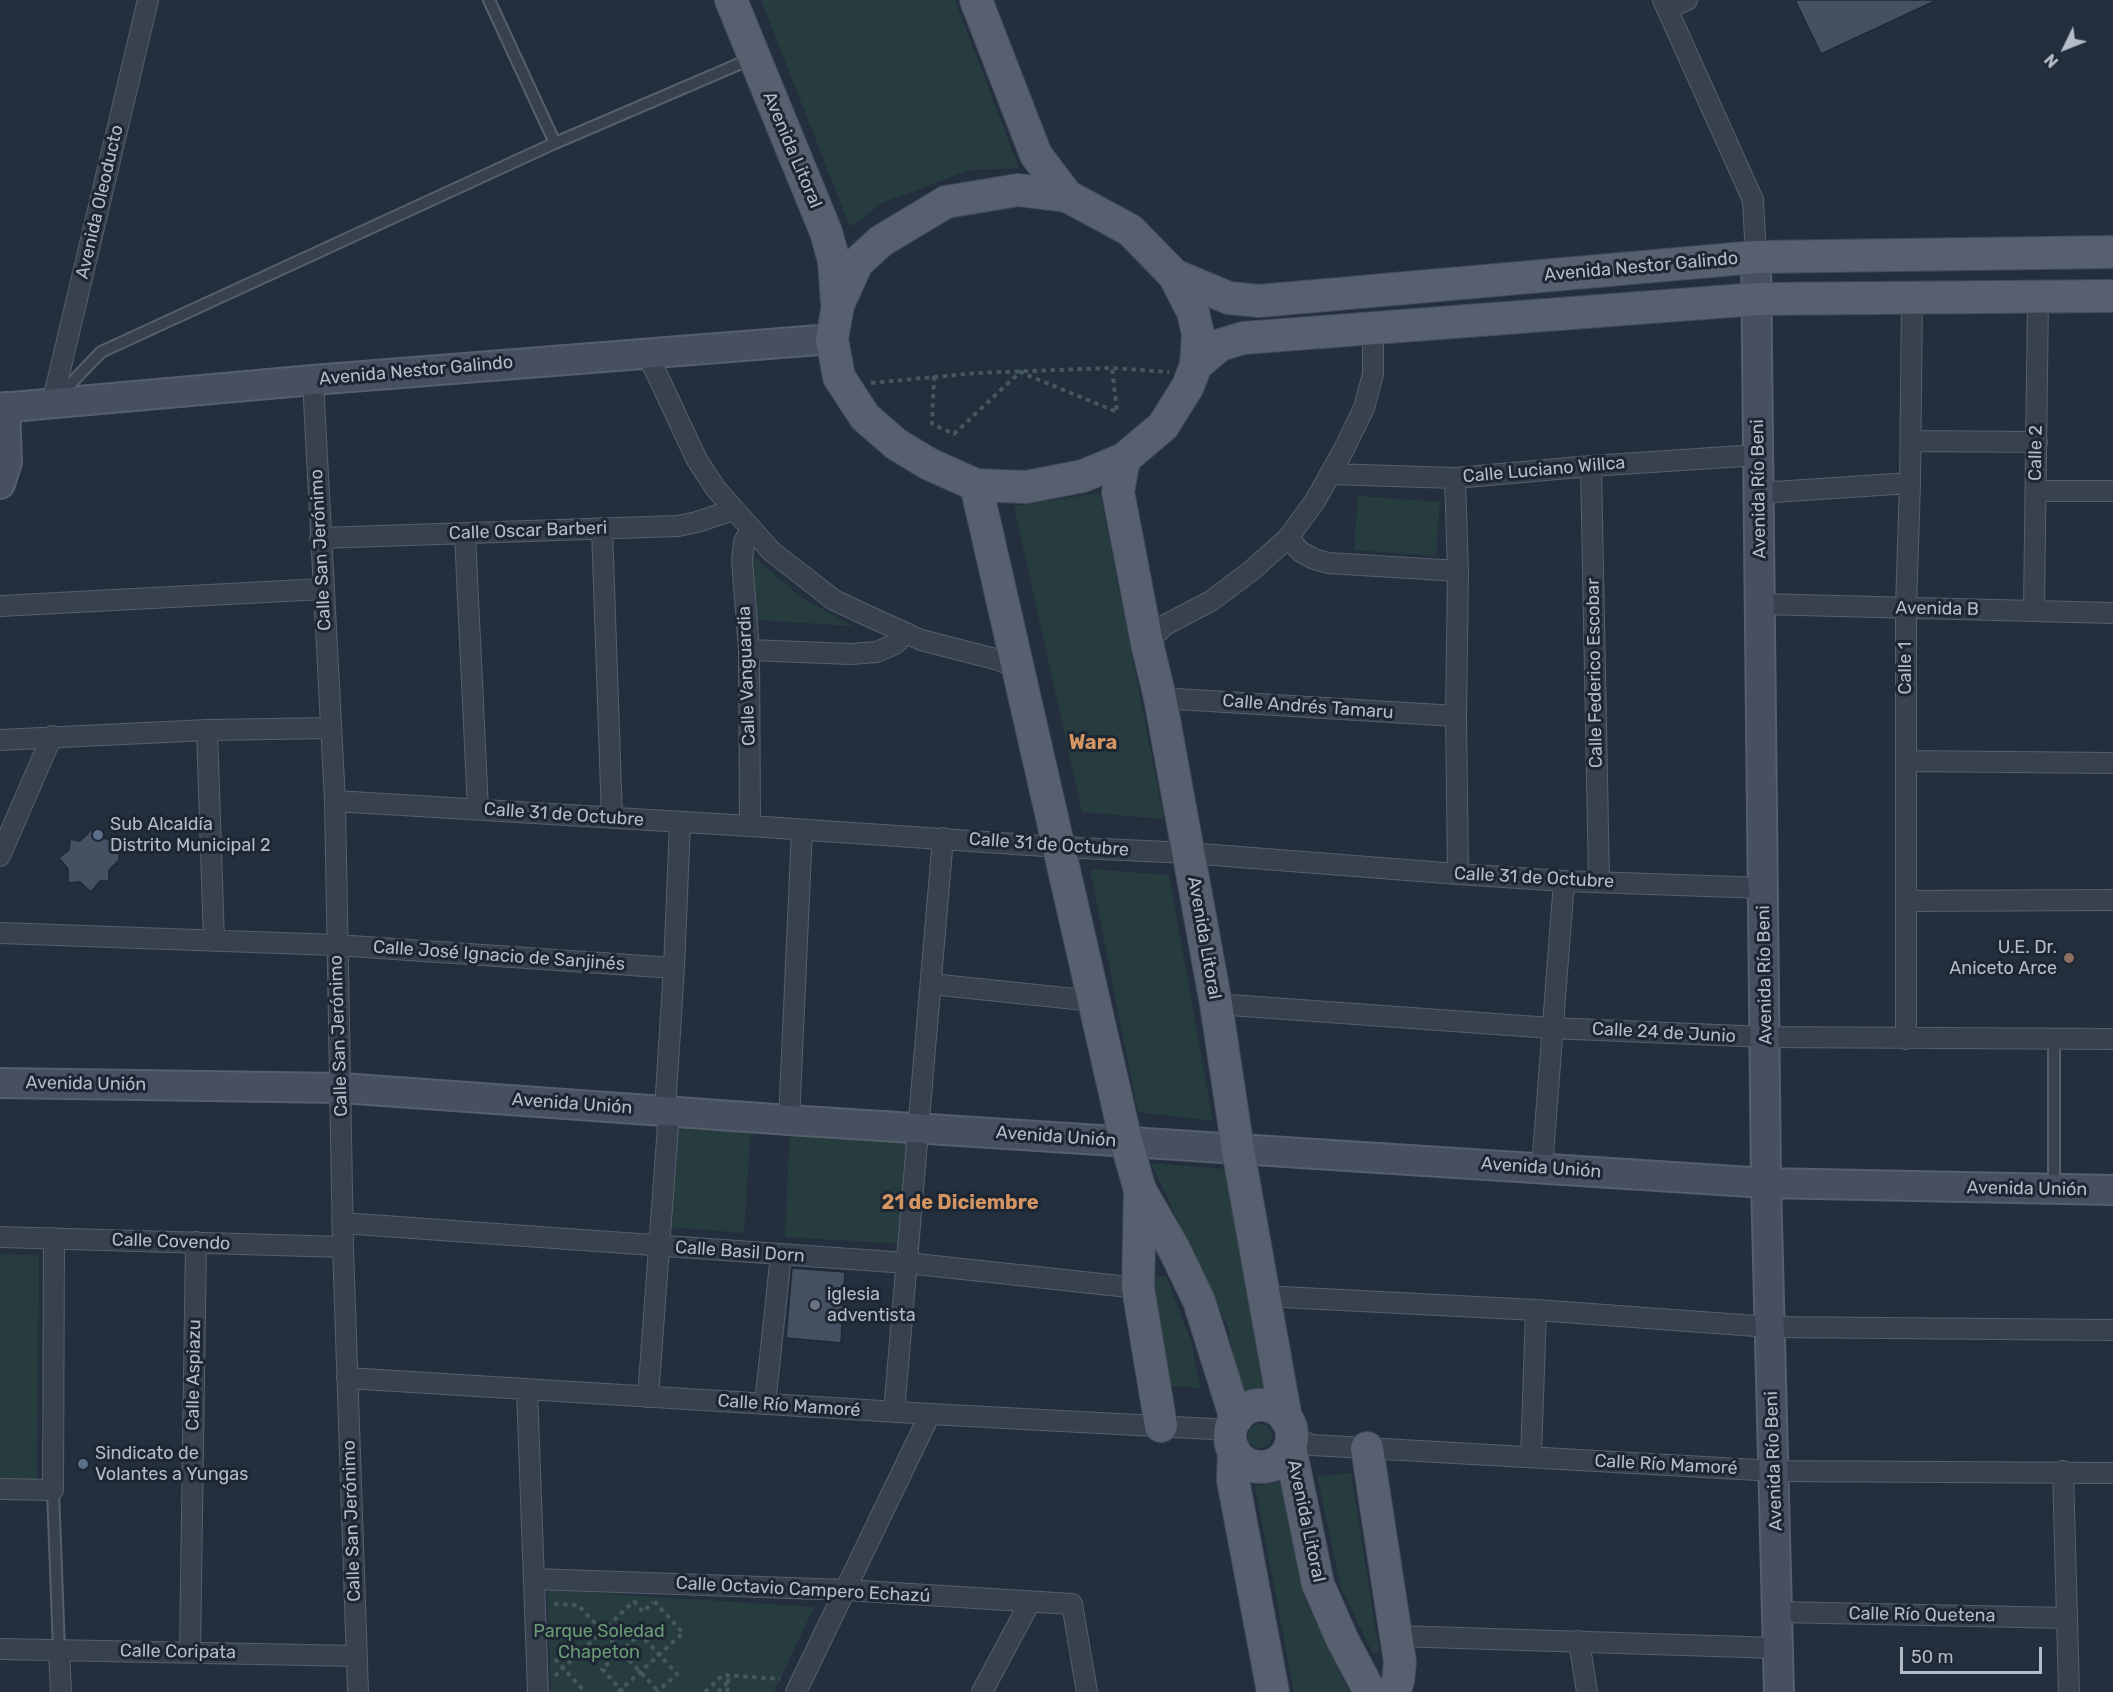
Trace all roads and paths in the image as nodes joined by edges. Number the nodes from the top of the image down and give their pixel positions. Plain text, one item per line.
1 (148, 0) edge
2 (489, 0) edge
3 (731, 0) edge
4 (976, 0) edge
5 (1687, 0) edge
6 (1665, 4) edge
7 (753, 58) junction
8 (555, 143) junction
9 (1066, 196) junction
10 (2113, 252) edge
11 (1756, 257) junction
12 (1174, 275) junction
13 (2038, 296) junction
14 (2113, 296) edge
15 (1912, 298) junction
16 (1757, 299) junction
17 (838, 305) junction
18 (1373, 328) junction
19 (832, 339) junction
20 (647, 353) junction
21 (1112, 368) junction
22 (1193, 370) junction
23 (1020, 372) junction
24 (934, 376) junction
25 (313, 380) junction
26 (844, 386) junction
27 (2, 404) edge
28 (52, 404) junction
29 (1911, 441) junction
30 (2037, 442) junction
31 (1758, 455) junction
32 (1124, 459) junction
33 (1591, 465) junction
34 (1330, 474) junction
35 (1455, 478) junction
36 (1910, 483) junction
37 (0, 484) edge
38 (976, 485) junction
39 (2036, 490) junction
40 (2113, 491) edge
41 (1759, 493) junction
42 (733, 510) junction
43 (602, 528) junction
44 (751, 529) junction
45 (465, 534) junction
46 (320, 538) junction
47 (1288, 538) junction
48 (1458, 571) junction
49 (323, 589) junction
50 (1760, 604) junction
51 (0, 606) edge
52 (1906, 608) junction
53 (2034, 611) junction
54 (2113, 613) edge
55 (906, 633) junction
56 (1147, 643) junction
57 (749, 650) junction
58 (1018, 669) junction
59 (1160, 698) junction
60 (1456, 716) junction
61 (331, 728) junction
62 (207, 730) junction
63 (52, 736) junction
64 (0, 740) edge
65 (1906, 761) junction
66 (2113, 763) edge
67 (335, 801) junction
68 (478, 809) junction
69 (612, 818) junction
70 (680, 823) junction
71 (750, 825) junction
72 (802, 830) junction
73 (943, 838) junction
74 (1059, 847) junction
75 (1188, 853) junction
76 (0, 856) edge
77 (1458, 874) junction
78 (1564, 881) junction
79 (1599, 881) junction
80 (1764, 888) junction
81 (2113, 900) edge
82 (1906, 901) junction
83 (0, 933) edge
84 (214, 941) junction
85 (336, 945) junction
86 (674, 968) junction
87 (931, 984) junction
88 (1094, 1001) junction
89 (1216, 1004) junction
90 (1551, 1028) junction
91 (1765, 1038) junction
92 (1906, 1039) junction
93 (2054, 1039) junction
94 (2113, 1039) edge
95 (0, 1083) edge
96 (341, 1088) junction
97 (665, 1110) junction
98 (789, 1120) junction
99 (918, 1128) junction
100 (1126, 1141) junction
101 (1238, 1150) junction
102 (1542, 1168) junction
103 (1766, 1184) junction
104 (2054, 1189) junction
105 (1140, 1190) junction
106 (2113, 1190) edge
107 (342, 1223) junction
108 (0, 1237) edge
109 (54, 1238) junction
110 (196, 1242) junction
111 (343, 1246) junction
112 (660, 1246) junction
113 (781, 1255) junction
114 (907, 1263) junction
115 (1137, 1288) junction
116 (1263, 1296) junction
117 (1536, 1310) junction
118 (1770, 1327) junction
119 (2113, 1330) edge
120 (347, 1378) junction
121 (528, 1389) junction
122 (648, 1397) junction
123 (765, 1404) junction
124 (894, 1412) junction
125 (930, 1414) junction
126 (1161, 1426) junction
127 (1234, 1433) junction
128 (1290, 1434) junction
129 (1367, 1448) junction
130 (1531, 1457) junction
131 (1775, 1471) junction
132 (2063, 1471) junction
133 (2113, 1473) edge
134 (0, 1489) edge
135 (53, 1490) junction
136 (534, 1579) junction
137 (846, 1590) junction
138 (629, 1595) dead end
139 (658, 1597) dead end
140 (586, 1602) dead end
141 (634, 1602) junction
142 (654, 1602) junction
143 (1030, 1602) junction
144 (547, 1604) dead end
145 (585, 1612) junction
146 (1777, 1612) junction
147 (2067, 1618) junction
148 (603, 1630) junction
149 (1396, 1636) junction
150 (1579, 1641) junction
151 (1778, 1648) junction
152 (0, 1649) edge
153 (59, 1650) junction
154 (622, 1651) junction
155 (190, 1652) junction
156 (549, 1653) dead end
157 (659, 1655) junction
158 (357, 1656) junction
159 (563, 1668) junction
160 (640, 1672) junction
161 (729, 1676) junction
162 (780, 1679) dead end
163 (728, 1682) junction
164 (544, 1686) edge
165 (621, 1691) edge
166 (61, 1692) edge
167 (358, 1692) edge
168 (585, 1692) edge
169 (658, 1692) edge
170 (705, 1692) edge
171 (718, 1692) edge
172 (727, 1692) edge
173 (796, 1692) edge
174 (982, 1692) edge
175 (1087, 1692) edge
176 (1273, 1692) edge
177 (1370, 1692) edge
178 (1394, 1692) edge
179 (1587, 1692) edge
180 (1779, 1692) edge
181 (2069, 1692) edge

1 - 28 street, Avenida Oleoducto
2 - 8 lane
3 - 7 main road, Avenida Litoral
4 - 9 main road
5 - 6 street
6 - 11 street
7 - 8 lane
7 - 17 main road, Avenida Litoral
8 - 28 lane
9 - 12 main road
9 - 17 main road
10 - 11 main road, Avenida Nestor Galindo
11 - 12 main road, Avenida Nestor Galindo
11 - 16 street, Avenida Río Beni
12 - 22 main road
13 - 14 main road
13 - 15 main road
13 - 30 street, Calle 2
15 - 16 main road
15 - 29 street, Calle 1
16 - 18 main road
16 - 31 street, Avenida Río Beni
17 - 19 main road
18 - 22 main road
18 - 34 street
19 - 20 street, Avenida Nestor Galindo
19 - 26 main road
20 - 25 street, Avenida Nestor Galindo
20 - 42 street
21 - 22 path
21 - 23 path
21 - 23 path
22 - 32 main road
23 - 24 path
23 - 24 path
24 - 26 path
25 - 28 street, Avenida Nestor Galindo
25 - 46 street, Calle San Jerónimo
26 - 38 main road
27 - 28 street, Avenida Nestor Galindo
27 - 37 street
29 - 30 street
29 - 36 street, Calle 1
30 - 39 street, Calle 2
31 - 33 street, Calle Luciano Willca
31 - 41 street, Avenida Río Beni
32 - 38 main road
32 - 56 main road, Avenida Litoral
33 - 35 street, Calle Luciano Willca
33 - 79 street, Calle Federico Escobar
34 - 35 street, Calle Luciano Willca
34 - 47 street
35 - 48 street
36 - 41 street
36 - 52 street, Calle 1
38 - 58 main road
39 - 40 street
39 - 53 street, Calle 2
41 - 50 street, Avenida Río Beni
42 - 43 street, Calle Oscar Barberi
42 - 44 street
43 - 45 street, Calle Oscar Barberi
43 - 69 street
44 - 55 street
44 - 57 street, Calle Vanguardia
45 - 46 street, Calle Oscar Barberi
45 - 68 street
46 - 49 street, Calle San Jerónimo
47 - 48 street
47 - 56 street
48 - 60 street
49 - 51 street
49 - 61 street, Calle San Jerónimo
50 - 52 street, Avenida B
50 - 80 street, Avenida Río Beni
52 - 53 street, Avenida B
52 - 65 street, Calle 1
53 - 54 street, Avenida B
55 - 57 street
55 - 58 street
56 - 59 main road, Avenida Litoral
57 - 71 street, Calle Vanguardia
58 - 74 main road
59 - 60 street, Calle Andrés Tamaru
59 - 75 main road, Avenida Litoral
60 - 77 street
61 - 62 street
61 - 67 street, Calle San Jerónimo
62 - 63 street
62 - 84 street
63 - 64 street
63 - 76 street
65 - 66 street
65 - 82 street, Calle 1
67 - 68 street, Calle 31 de Octubre
67 - 85 street, Calle San Jerónimo
68 - 69 street, Calle 31 de Octubre
69 - 70 street, Calle 31 de Octubre
70 - 71 street, Calle 31 de Octubre
70 - 86 street
71 - 72 street, Calle 31 de Octubre
72 - 73 street, Calle 31 de Octubre
72 - 98 street
73 - 74 street, Calle 31 de Octubre
73 - 87 street
74 - 75 street, Calle 31 de Octubre
74 - 88 main road
75 - 77 street, Calle 31 de Octubre
75 - 89 main road, Avenida Litoral
77 - 78 street, Calle 31 de Octubre
78 - 79 street, Calle 31 de Octubre
78 - 90 street
79 - 80 street, Calle 31 de Octubre
80 - 91 street, Avenida Río Beni
81 - 82 street
82 - 92 street, Calle 1
83 - 84 street, Calle José Ignacio de Sanjinés
84 - 85 street, Calle José Ignacio de Sanjinés
85 - 86 street, Calle José Ignacio de Sanjinés
85 - 96 street, Calle San Jerónimo
86 - 97 street
87 - 88 street
87 - 99 street
88 - 100 main road
89 - 90 street, Calle 24 de Junio
89 - 101 main road, Avenida Litoral
90 - 91 street, Calle 24 de Junio
90 - 102 street
91 - 92 street, Calle 24 de Junio
91 - 103 street, Avenida Río Beni
92 - 93 street, Calle 24 de Junio
93 - 94 street, Calle 24 de Junio
93 - 104 lane
95 - 96 street, Avenida Unión
96 - 97 street, Avenida Unión
96 - 107 street, Calle San Jerónimo
97 - 98 street, Avenida Unión
97 - 112 street
98 - 99 street, Avenida Unión
99 - 100 street, Avenida Unión
99 - 114 street
100 - 101 street, Avenida Unión
100 - 105 main road
101 - 102 street, Avenida Unión
101 - 116 main road, Avenida Litoral
102 - 103 street, Avenida Unión
103 - 104 street, Avenida Unión
103 - 118 street, Avenida Río Beni
104 - 106 street, Avenida Unión
105 - 115 main road
105 - 127 main road
107 - 111 street, Calle San Jerónimo
107 - 112 street, Calle Basil Dorn
108 - 109 street, Calle Covendo
109 - 110 street, Calle Covendo
109 - 135 street
110 - 111 street, Calle Covendo
110 - 155 street, Calle Aspiazu
111 - 120 street, Calle San Jerónimo
112 - 113 street, Calle Basil Dorn
112 - 122 street
113 - 114 street, Calle Basil Dorn
113 - 123 street
114 - 115 street, Calle Basil Dorn
114 - 124 street
115 - 126 main road
116 - 117 street
116 - 128 main road, Avenida Litoral
117 - 118 street
117 - 130 street
118 - 119 street
118 - 131 street, Avenida Río Beni
120 - 121 street, Calle Río Mamoré
120 - 158 street, Calle San Jerónimo
121 - 122 street, Calle Río Mamoré
121 - 136 street
122 - 123 street, Calle Río Mamoré
123 - 124 street, Calle Río Mamoré
124 - 125 street, Calle Río Mamoré
125 - 126 street, Calle Río Mamoré
125 - 137 street
126 - 127 street, Calle Río Mamoré
127 - 128 main road
127 - 128 main road
127 - 176 main road
128 - 129 street, Calle Río Mamoré
128 - 177 main road, Avenida Litoral
129 - 130 street, Calle Río Mamoré
129 - 149 main road
130 - 131 street, Calle Río Mamoré
131 - 132 street, Calle Río Mamoré
131 - 146 street, Avenida Río Beni
132 - 133 street, Calle Río Mamoré
132 - 147 street
134 - 135 street
135 - 153 lane
136 - 137 street, Calle Octavio Campero Echazú
136 - 164 street
137 - 143 street, Calle Octavio Campero Echazú
137 - 173 street
138 - 141 path
139 - 142 path
140 - 145 path
141 - 142 path
141 - 148 path
142 - 157 path
143 - 174 street
143 - 175 street, Calle Octavio Campero Echazú
144 - 145 path
145 - 148 path
146 - 147 street, Calle Río Quetena
146 - 151 street, Avenida Río Beni
147 - 181 street
148 - 154 path
148 - 159 path
149 - 150 street
149 - 178 main road
150 - 151 street
150 - 179 street
151 - 180 street, Avenida Río Beni
152 - 153 street, Calle Coripata
153 - 155 street, Calle Coripata
153 - 166 street
154 - 157 path
154 - 160 path
154 - 165 path
155 - 158 street, Calle Coripata
156 - 159 path
157 - 160 path
157 - 169 path
158 - 167 street, Calle San Jerónimo
159 - 164 path
159 - 168 path
160 - 165 path
160 - 169 path
161 - 162 path
161 - 163 path
161 - 170 path
163 - 171 path
163 - 172 path

